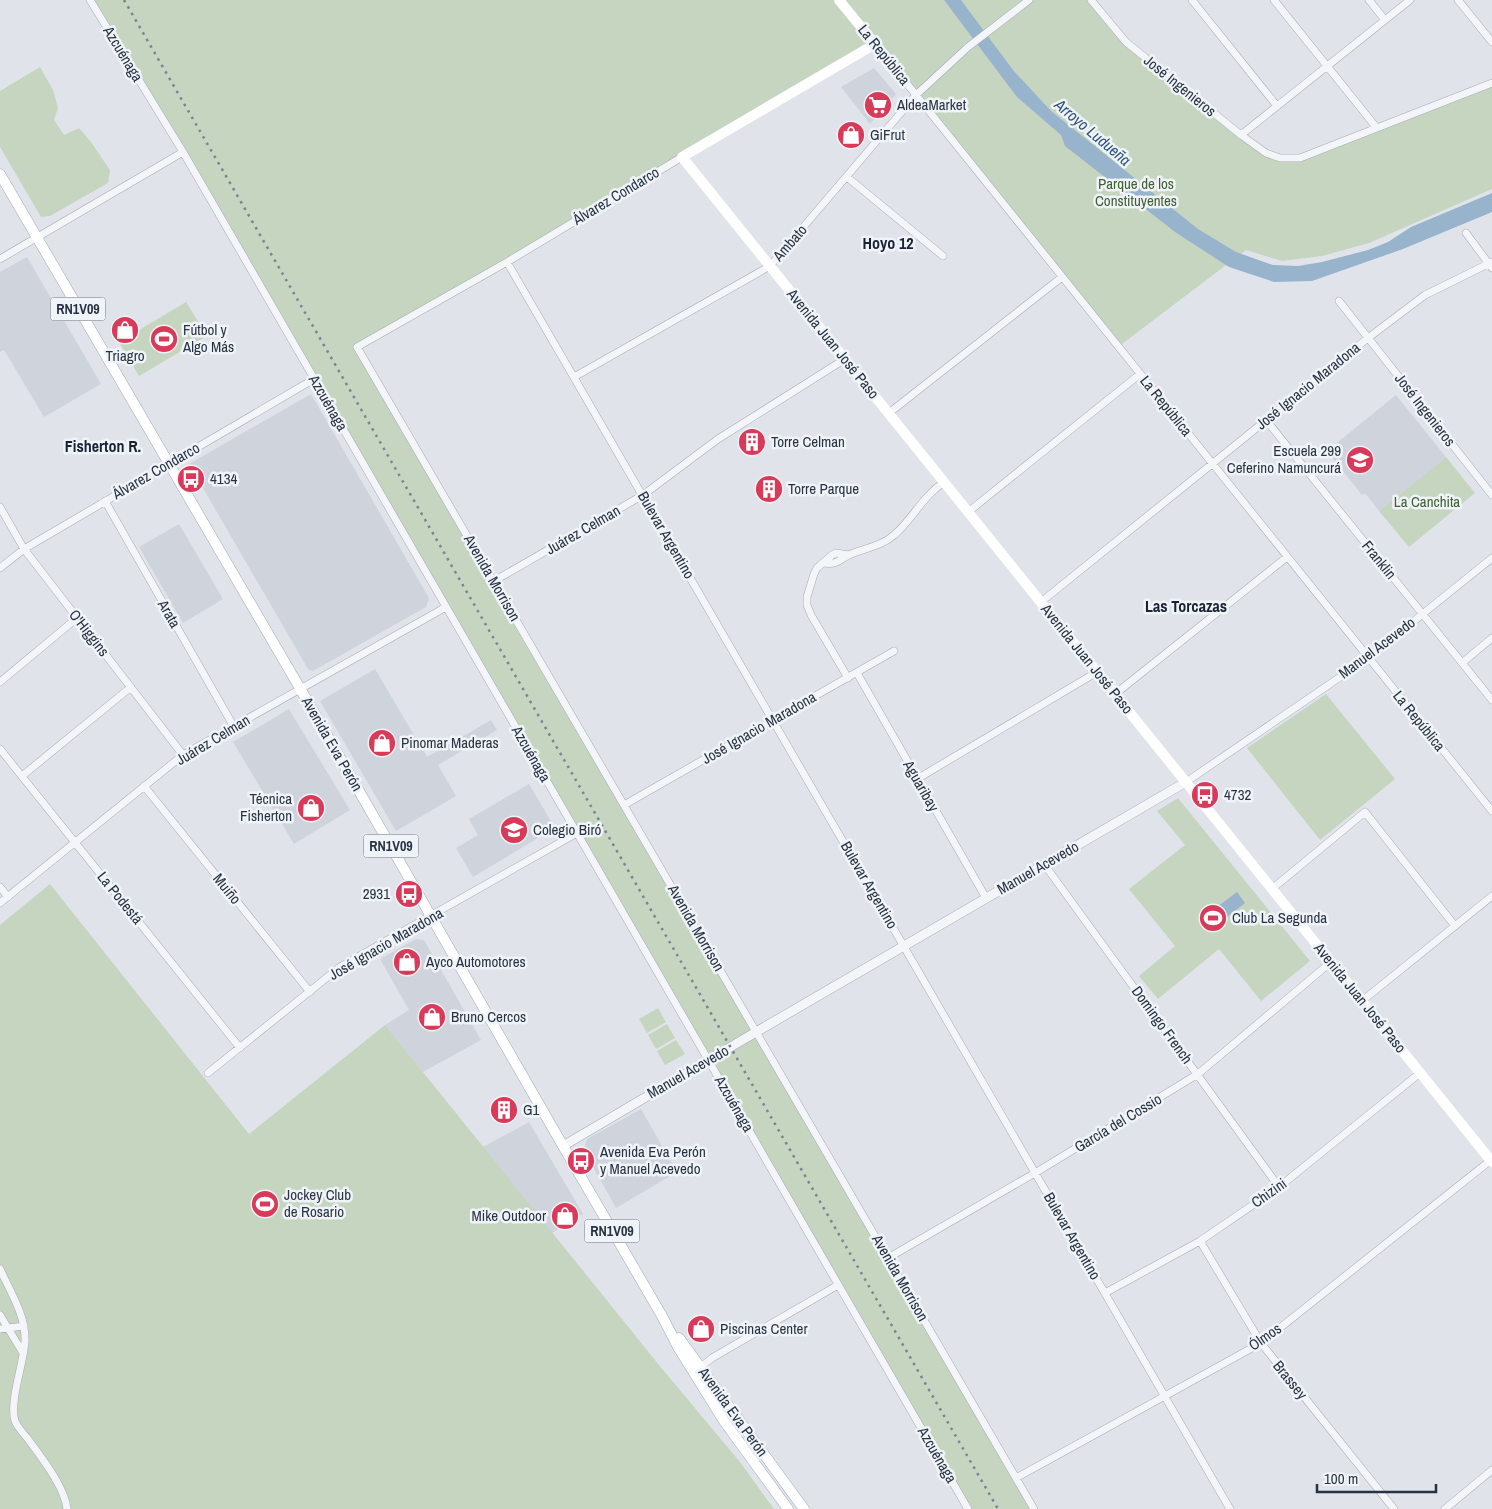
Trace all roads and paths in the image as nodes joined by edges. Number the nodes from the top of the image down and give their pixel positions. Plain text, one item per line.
1 (90, 0) edge
2 (839, 0) edge
3 (1029, 0) edge
4 (1091, 0) edge
5 (1192, 0) edge
6 (1274, 0) edge
7 (1369, 0) edge
8 (1410, 0) edge
9 (1458, 0) edge
10 (1385, 20) junction
11 (1492, 42) edge
12 (875, 44) junction
13 (1327, 66) junction
14 (1492, 83) edge
15 (916, 95) junction
16 (1277, 106) junction
17 (1376, 127) junction
18 (1241, 135) junction
19 (183, 152) junction
20 (682, 157) junction
21 (0, 174) edge
22 (847, 177) junction
23 (1466, 233) dead end
24 (36, 237) junction
25 (943, 256) dead end
26 (0, 259) edge
27 (507, 262) junction
28 (1491, 264) edge
29 (770, 266) junction
30 (1062, 277) junction
31 (1339, 301) dead end
32 (1368, 338) junction
33 (357, 348) joint
34 (845, 359) junction
35 (1140, 374) junction
36 (574, 377) junction
37 (314, 379) junction
38 (888, 413) junction
39 (1266, 420) junction
40 (168, 464) junction
41 (1212, 464) junction
42 (944, 482) junction
43 (642, 495) junction
44 (1492, 495) edge
45 (105, 501) junction
46 (0, 507) edge
47 (968, 512) junction
48 (24, 549) junction
49 (1287, 557) junction
50 (1492, 558) edge
51 (0, 568) edge
52 (494, 581) junction
53 (1041, 602) junction
54 (446, 607) junction
55 (1422, 614) junction
56 (77, 618) junction
57 (1492, 638) edge
58 (894, 651) dead end
59 (1368, 658) junction
60 (1462, 663) junction
61 (1097, 672) junction
62 (857, 673) junction
63 (848, 678) junction
64 (0, 682) edge
65 (131, 687) junction
66 (301, 690) junction
67 (1115, 694) junction
68 (1492, 700) edge
69 (773, 721) junction
70 (234, 727) junction
71 (0, 748) edge
72 (183, 756) junction
73 (22, 776) junction
74 (917, 778) junction
75 (1186, 782) junction
76 (144, 786) junction
77 (624, 805) junction
78 (1492, 811) edge
79 (577, 834) junction
80 (76, 843) junction
81 (1044, 864) junction
82 (0, 887) edge
83 (1272, 889) junction
84 (1492, 896) edge
85 (8, 897) junction
86 (986, 898) junction
87 (0, 903) edge
88 (432, 916) junction
89 (1455, 926) junction
90 (904, 946) junction
91 (1330, 962) junction
92 (310, 992) junction
93 (1362, 1001) junction
94 (756, 1032) junction
95 (240, 1048) junction
96 (708, 1060) junction
97 (1420, 1073) junction
98 (208, 1074) dead end
99 (1198, 1074) junction
100 (562, 1146) junction
101 (1491, 1161) edge
102 (1036, 1173) junction
103 (1279, 1188) junction
104 (1200, 1241) junction
105 (888, 1258) junction
106 (0, 1269) edge
107 (838, 1285) junction
108 (1105, 1293) junction
109 (0, 1315) edge
110 (24, 1326) junction
111 (4, 1329) edge
112 (1260, 1343) junction
113 (23, 1353) junction
114 (697, 1370) junction
115 (1164, 1396) junction
116 (1492, 1470) edge
117 (1016, 1478) junction
118 (67, 1509) edge
119 (788, 1509) edge
120 (804, 1509) edge
121 (968, 1509) edge
122 (1034, 1509) edge
123 (1230, 1509) edge
124 (1394, 1509) edge
125 (1445, 1509) edge

1 - 19 street, Azcuénaga
2 - 12 main road, La República
3 - 15 street
4 - 18 street, José Ingenieros
5 - 16 street
6 - 13 street
7 - 10 street
8 - 10 street
9 - 11 street
10 - 13 street
12 - 15 street, La República
12 - 20 main road, Álvarez Condarco
13 - 16 street
13 - 17 street
14 - 17 street
15 - 22 street, Ambato
15 - 30 street, La República
16 - 18 street
17 - 18 street, José Ingenieros
19 - 24 street
19 - 37 street, Azcuénaga
20 - 27 street, Álvarez Condarco
20 - 29 main road, Avenida Juan José Paso
21 - 24 main road, Avenida Eva Perón / RN1V09
22 - 25 street
22 - 29 street, Ambato
23 - 28 street
24 - 26 street
24 - 40 main road, Avenida Eva Perón / RN1V09
27 - 33 street, Álvarez Condarco
27 - 36 street, Bulevar Argentino
28 - 32 street, José Ignacio Maradona
29 - 34 main road, Avenida Juan José Paso
29 - 36 street, Ambato
30 - 35 street, La República
30 - 38 street
31 - 32 street, José Ingenieros
32 - 39 street, José Ignacio Maradona
32 - 44 street, José Ingenieros
33 - 52 street, Avenida Morrison
34 - 38 main road, Avenida Juan José Paso
34 - 43 street, Juárez Celman
35 - 41 street, La República
35 - 47 street
36 - 43 street, Bulevar Argentino
37 - 40 street, Álvarez Condarco
37 - 54 street, Azcuénaga
38 - 42 main road, Avenida Juan José Paso
39 - 41 street, José Ignacio Maradona
39 - 55 street, Franklin
40 - 45 street, Álvarez Condarco
40 - 66 main road, Avenida Eva Perón / RN1V09
41 - 49 street, La República
41 - 53 street, José Ignacio Maradona
42 - 47 main road, Avenida Juan José Paso
42 - 63 street
43 - 52 street, Juárez Celman
43 - 69 street, Bulevar Argentino
45 - 48 street, Álvarez Condarco
45 - 70 street, Arata
46 - 48 street, O'Higgins
47 - 53 main road, Avenida Juan José Paso
48 - 51 street, Álvarez Condarco
48 - 56 street, O'Higgins
49 - 59 street, La República
49 - 67 street
50 - 55 street, Manuel Acevedo
52 - 77 street, Avenida Morrison
53 - 61 main road, Avenida Juan José Paso
54 - 66 street, Juárez Celman
54 - 79 street, Azcuénaga
55 - 59 street, Manuel Acevedo
55 - 60 street, Franklin
56 - 64 street
56 - 65 street, O'Higgins
57 - 60 street
58 - 62 street, José Ignacio Maradona
59 - 75 street, Manuel Acevedo
59 - 78 street, La República
60 - 68 street, Franklin
61 - 67 main road, Avenida Juan José Paso
61 - 74 street
62 - 63 street, José Ignacio Maradona
62 - 74 street, Aguaribay
63 - 69 street, José Ignacio Maradona
65 - 72 street, O'Higgins
65 - 73 street
66 - 70 street, Juárez Celman
66 - 88 main road, Avenida Eva Perón / RN1V09
67 - 75 main road, Avenida Juan José Paso
69 - 77 street, José Ignacio Maradona
69 - 90 street, Bulevar Argentino
70 - 72 street, Juárez Celman
71 - 73 street, La Podestá
72 - 76 street, Juárez Celman
73 - 80 street, La Podestá
74 - 86 street, Aguaribay
75 - 81 street, Manuel Acevedo
75 - 83 main road, Avenida Juan José Paso
76 - 80 street, Juárez Celman
76 - 92 street, Muiño
77 - 94 street, Avenida Morrison
79 - 88 street, José Ignacio Maradona
79 - 96 street, Azcuénaga
80 - 85 street, Juárez Celman
80 - 95 street, La Podestá
81 - 86 street, Manuel Acevedo
81 - 99 street, Domingo French
82 - 85 street
83 - 89 street
83 - 91 main road, Avenida Juan José Paso
84 - 89 street
85 - 87 street, Juárez Celman
86 - 90 street, Manuel Acevedo
88 - 92 street, José Ignacio Maradona
88 - 100 main road, Avenida Eva Perón / RN1V09
89 - 93 street
90 - 94 street, Manuel Acevedo
90 - 102 street, Bulevar Argentino
91 - 93 main road, Avenida Juan José Paso
91 - 99 street, García del Cossio
92 - 95 street, José Ignacio Maradona
93 - 97 main road, Avenida Juan José Paso
94 - 96 street, Manuel Acevedo
94 - 105 street, Avenida Morrison
95 - 98 street, José Ignacio Maradona
96 - 100 street, Manuel Acevedo
96 - 107 street, Azcuénaga
97 - 101 main road, Avenida Juan José Paso
97 - 103 street, Chizini
99 - 102 street, García del Cossio
99 - 103 street, Domingo French
100 - 114 main road, Avenida Eva Perón / RN1V09
101 - 112 street, Ólmos
102 - 105 street, García del Cossio
102 - 108 street, Bulevar Argentino
103 - 104 street, Chizini
104 - 108 street, Chizini
104 - 112 street, Brassey
105 - 117 street, Avenida Morrison
106 - 110 street
107 - 114 street
107 - 121 street, Azcuénaga
108 - 115 street, Bulevar Argentino
109 - 111 street
110 - 111 street
110 - 113 street
111 - 113 street
112 - 115 street, Ólmos
112 - 124 street, Brassey
113 - 118 street
114 - 119 main road, Avenida Eva Perón / RN1V09
114 - 120 main road, Avenida Eva Perón / RN1V09
115 - 117 street, Ólmos
115 - 123 street, Bulevar Argentino
116 - 125 street
117 - 122 street, Avenida Morrison

